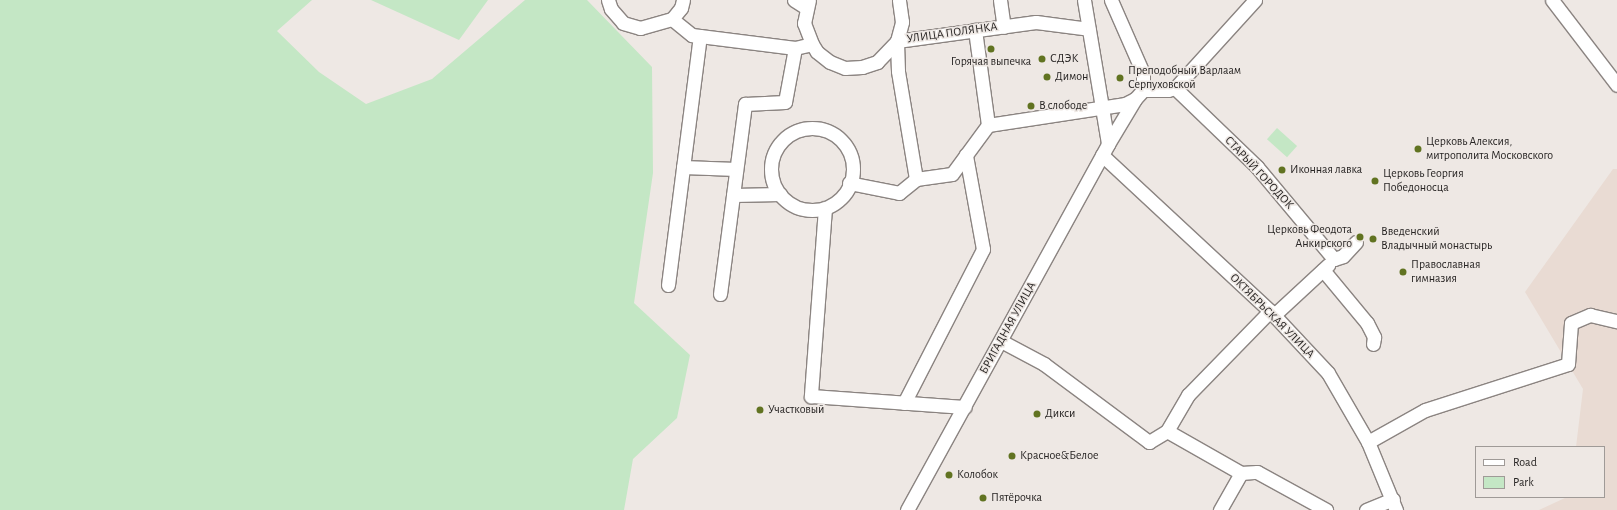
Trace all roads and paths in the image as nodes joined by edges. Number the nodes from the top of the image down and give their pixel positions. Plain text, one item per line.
1 (608, 0) edge
2 (683, 0) edge
3 (794, 0) edge
4 (1000, 0) edge
5 (1084, 0) edge
6 (1111, 0) edge
7 (1255, 0) edge
8 (1552, 0) edge
9 (899, 2) edge
10 (807, 4) edge
11 (672, 19) junction
12 (1004, 27) junction
13 (1089, 29) junction
14 (975, 30) junction
15 (700, 36) junction
16 (897, 41) junction
17 (812, 44) junction
18 (795, 48) junction
19 (1617, 85) edge
20 (1175, 88) junction
21 (1139, 94) junction
22 (1101, 107) junction
23 (988, 125) junction
24 (1105, 149) junction
25 (966, 155) junction
26 (683, 167) junction
27 (736, 169) junction
28 (916, 179) junction
29 (849, 183) junction
30 (780, 194) junction
31 (733, 195) junction
32 (824, 208) junction
33 (1356, 242) dead end
34 (1334, 259) junction
35 (1323, 270) junction
36 (668, 285) dead end
37 (720, 294) dead end
38 (1272, 313) junction
39 (1617, 321) edge
40 (1001, 341) junction
41 (1373, 344) dead end
42 (904, 403) junction
43 (965, 407) junction
44 (1167, 431) junction
45 (1368, 442) junction
46 (1241, 473) junction
47 (1395, 504) edge
48 (907, 510) edge
49 (1220, 510) edge
50 (1326, 510) edge
51 (1366, 510) edge

1 - 11 street
2 - 11 street
3 - 10 street
4 - 12 street
5 - 13 street
6 - 21 street
7 - 20 street
8 - 19 street
9 - 16 street
10 - 17 street
11 - 15 street
12 - 13 street, УЛИЦА ПОЛЯНКА
12 - 14 street, УЛИЦА ПОЛЯНКА
13 - 22 street
14 - 16 street, УЛИЦА ПОЛЯНКА
14 - 23 street
15 - 18 street
15 - 26 street
16 - 17 street, УЛИЦА ПОЛЯНКА
16 - 28 street
17 - 18 street
18 - 27 street
20 - 21 street
20 - 34 street, СТАРЫЙ ГОРОДОК
21 - 22 street
21 - 24 street, БРИГАДНАЯ УЛИЦА
22 - 23 street
22 - 24 street
23 - 25 street
24 - 38 street, ОКТЯБРЬСКАЯ УЛИЦА
24 - 40 street, БРИГАДНАЯ УЛИЦА
25 - 28 street
25 - 42 street
26 - 27 street
26 - 36 street
27 - 31 street
28 - 29 street
29 - 30 street
29 - 32 street
30 - 31 street
30 - 32 street
31 - 37 street
32 - 42 street
33 - 34 street
34 - 35 street
35 - 38 street
35 - 41 street
38 - 44 street
38 - 45 street, ОКТЯБРЬСКАЯ УЛИЦА
39 - 45 street
40 - 43 street, БРИГАДНАЯ УЛИЦА
40 - 44 street
42 - 43 street
43 - 48 street, БРИГАДНАЯ УЛИЦА
44 - 46 street
45 - 47 street, ОКТЯБРЬСКАЯ УЛИЦА
46 - 49 street
46 - 50 street
47 - 51 street

